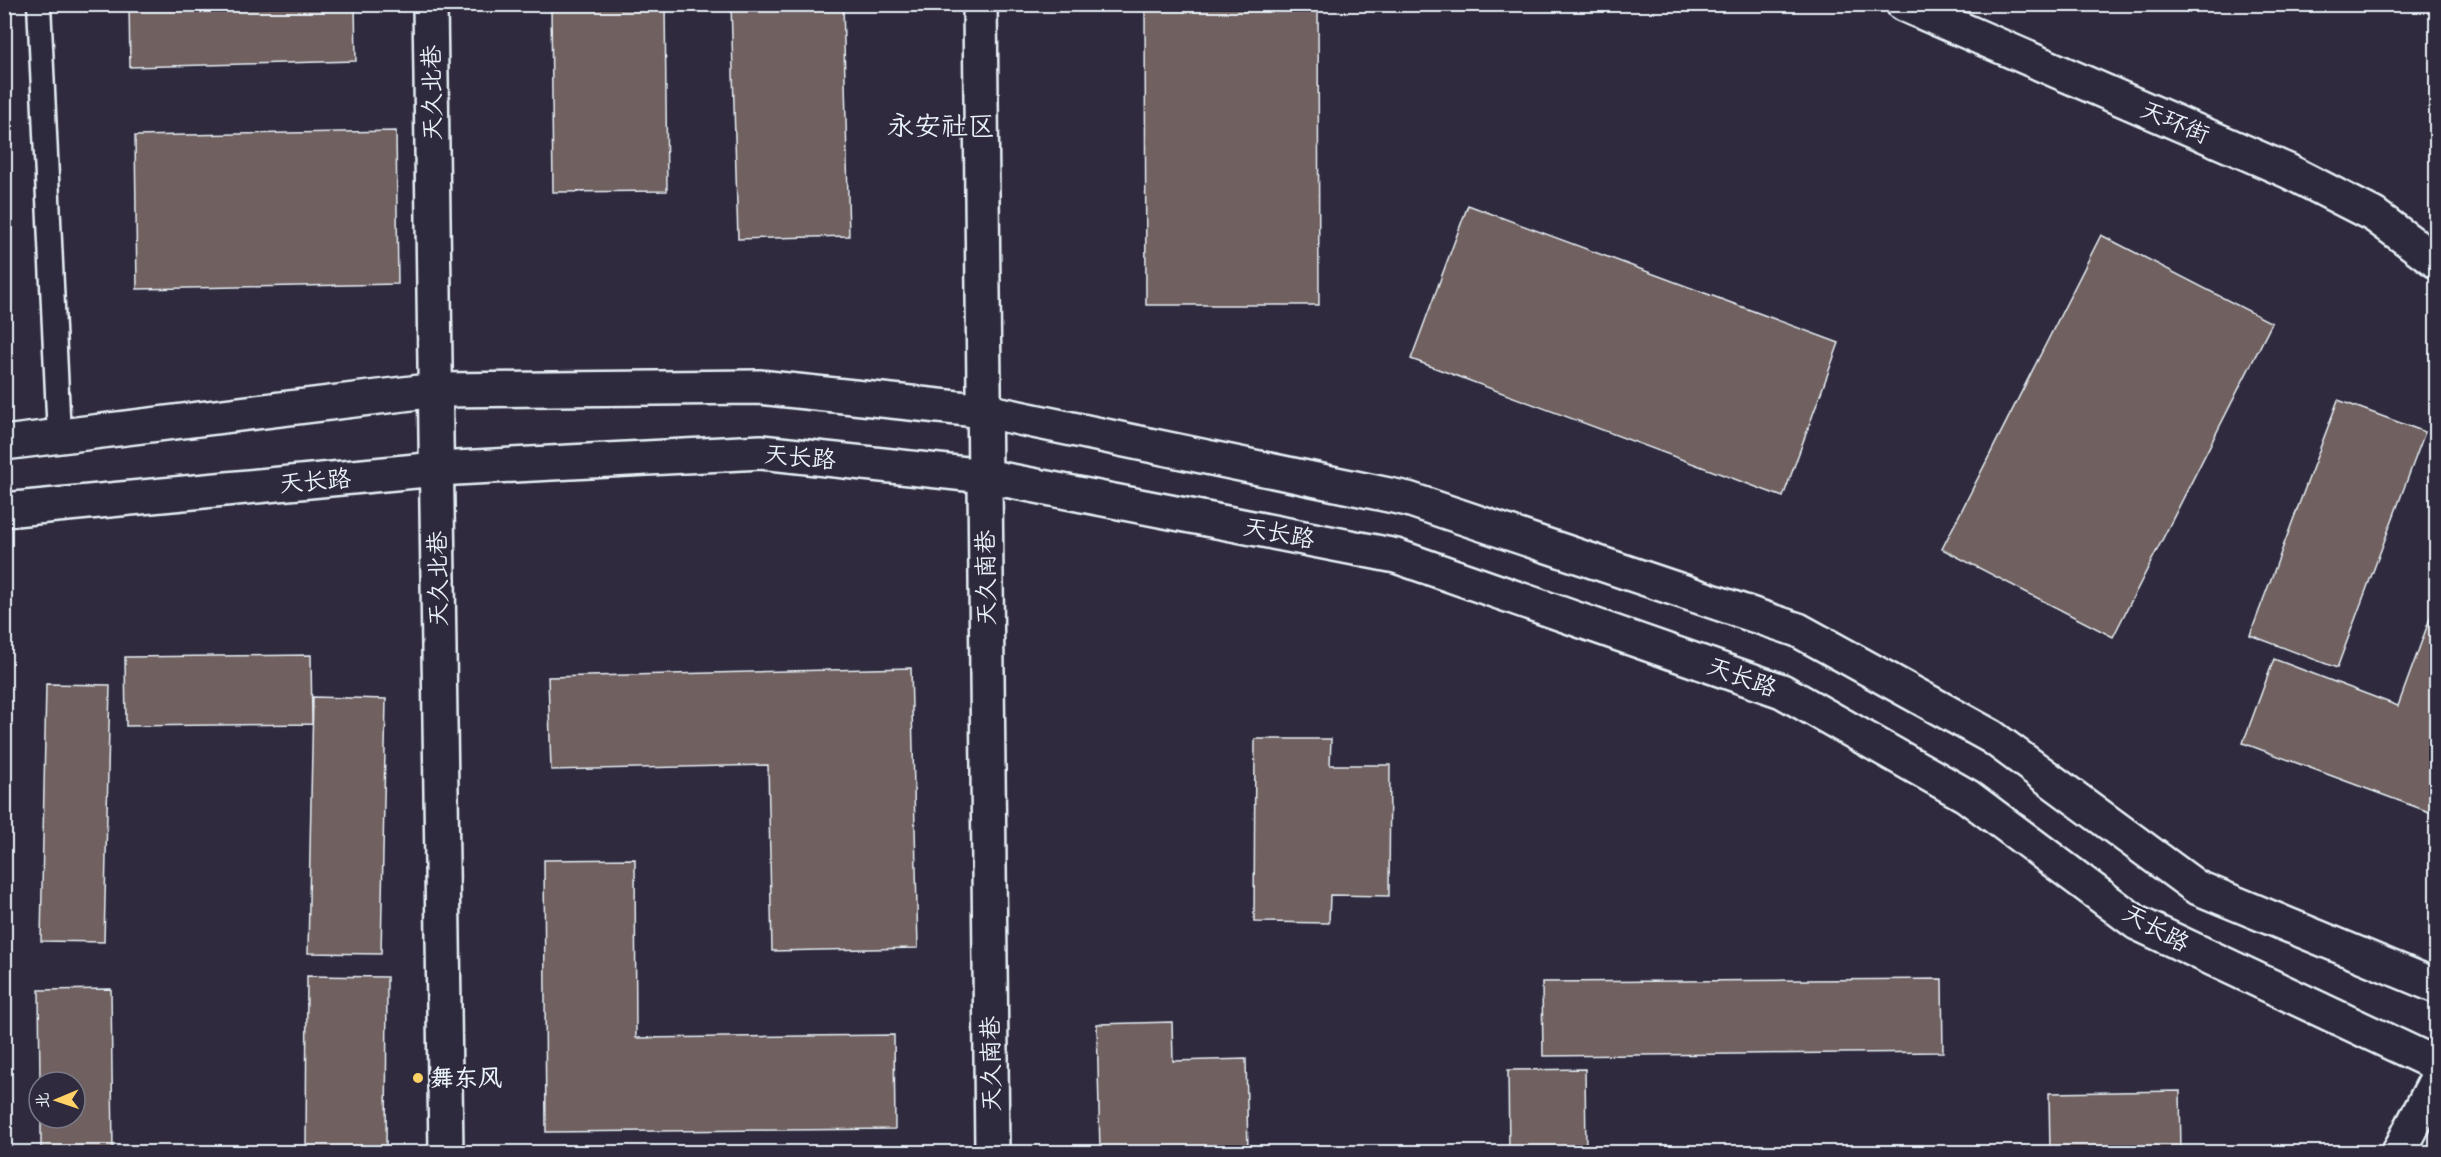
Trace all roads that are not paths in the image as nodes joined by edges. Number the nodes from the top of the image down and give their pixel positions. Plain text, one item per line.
1 (39, 4) edge
2 (430, 4) edge
3 (981, 4) edge
4 (1903, 4) edge
5 (2436, 261) edge
6 (436, 390) junction
7 (986, 411) junction
8 (59, 436) junction
9 (4, 443) edge
10 (437, 469) junction
11 (985, 476) junction
12 (4, 510) edge
13 (2436, 986) edge
14 (2436, 1064) edge
15 (2436, 1080) edge
16 (446, 1152) edge
17 (992, 1152) edge
18 (2398, 1152) edge

1 - 8 lane
2 - 6 street, 天久北巷
3 - 7 street, 天久南巷
4 - 5 street, 天环街
6 - 7 street
6 - 8 street
6 - 10 street, 天久北巷
7 - 11 street, 天久南巷
7 - 13 street
8 - 9 street
10 - 11 street, 天长路
10 - 12 street, 天长路
10 - 16 street, 天久北巷
11 - 14 street, 天长路
11 - 17 street, 天久南巷
15 - 18 street

